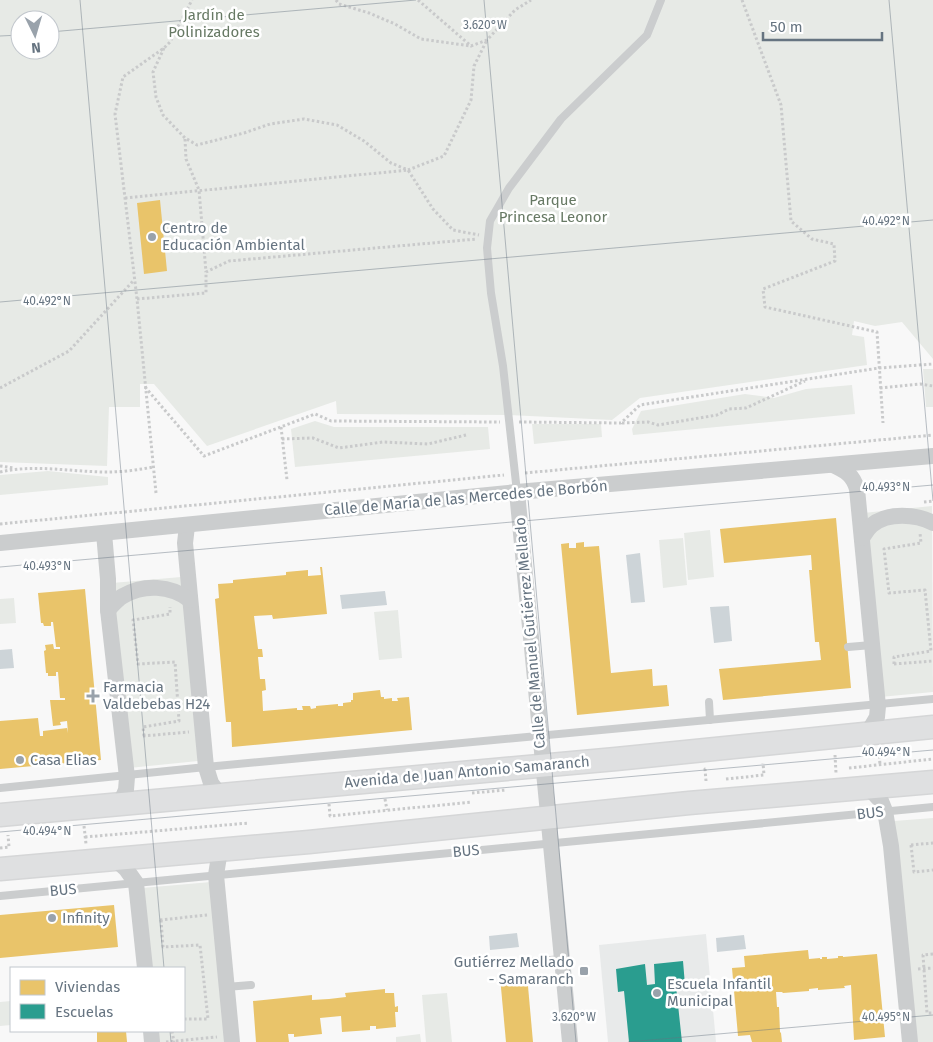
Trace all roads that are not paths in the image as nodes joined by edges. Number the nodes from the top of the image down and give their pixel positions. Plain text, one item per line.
1 (660, 0) edge
2 (933, 456) edge
3 (833, 465) junction
4 (517, 492) junction
5 (926, 521) edge
6 (187, 526) junction
7 (104, 534) junction
8 (862, 538) junction
9 (0, 543) edge
10 (190, 600) junction
11 (108, 610) junction
12 (872, 645) junction
13 (848, 647) dead end
14 (933, 699) edge
15 (709, 702) dead end
16 (878, 706) junction
17 (710, 720) junction
18 (933, 727) edge
19 (867, 734) junction
20 (540, 736) junction
21 (543, 766) junction
22 (206, 767) junction
23 (127, 777) junction
24 (933, 782) edge
25 (0, 788) edge
26 (870, 788) junction
27 (219, 794) junction
28 (120, 804) junction
29 (933, 807) edge
30 (885, 811) junction
31 (548, 818) junction
32 (4, 825) edge
33 (550, 843) junction
34 (220, 850) junction
35 (115, 859) junction
36 (0, 869) edge
37 (216, 875) junction
38 (136, 883) junction
39 (0, 896) edge
40 (562, 959) junction
41 (526, 962) dead end
42 (145, 967) edge
43 (251, 985) dead end
44 (226, 987) junction
45 (225, 1039) edge
46 (570, 1042) edge
47 (910, 1042) edge

1 - 4 lane
2 - 3 street, Calle de María de las Mercedes de Borbón
3 - 4 street, Calle de María de las Mercedes de Borbón
3 - 8 street
4 - 6 street, Calle de María de las Mercedes de Borbón
4 - 20 street, Calle de Manuel Gutiérrez Mellado
5 - 8 street
6 - 7 street, Calle de María de las Mercedes de Borbón
6 - 10 street
7 - 9 street, Calle de María de las Mercedes de Borbón
7 - 11 street
8 - 12 street
10 - 11 street
10 - 22 street
11 - 23 street
12 - 13 lane
12 - 16 street
14 - 16 lane
15 - 17 lane
16 - 17 lane
16 - 19 street
17 - 20 lane
18 - 19 street, Avenida de Juan Antonio Samaranch
19 - 21 street, Avenida de Juan Antonio Samaranch
20 - 21 street, Calle de Manuel Gutiérrez Mellado
20 - 22 lane
21 - 27 street, Avenida de Juan Antonio Samaranch
21 - 31 street, Calle de Manuel Gutiérrez Mellado
22 - 23 lane
22 - 27 street
23 - 25 lane
23 - 28 street
24 - 26 street
26 - 30 street
26 - 31 street
27 - 28 street, Avenida de Juan Antonio Samaranch
28 - 32 street, Avenida de Juan Antonio Samaranch
29 - 30 lane, BUS
30 - 33 lane, BUS
30 - 47 street
31 - 33 street, Calle de Manuel Gutiérrez Mellado
31 - 34 street
33 - 37 lane, BUS
33 - 40 street, Calle de Manuel Gutiérrez Mellado
34 - 35 street
34 - 37 street
35 - 36 street
35 - 38 street
37 - 38 lane, BUS
37 - 44 street
38 - 39 lane, BUS
38 - 42 street
40 - 41 lane
40 - 46 street, Calle de Manuel Gutiérrez Mellado
43 - 44 lane
44 - 45 street

